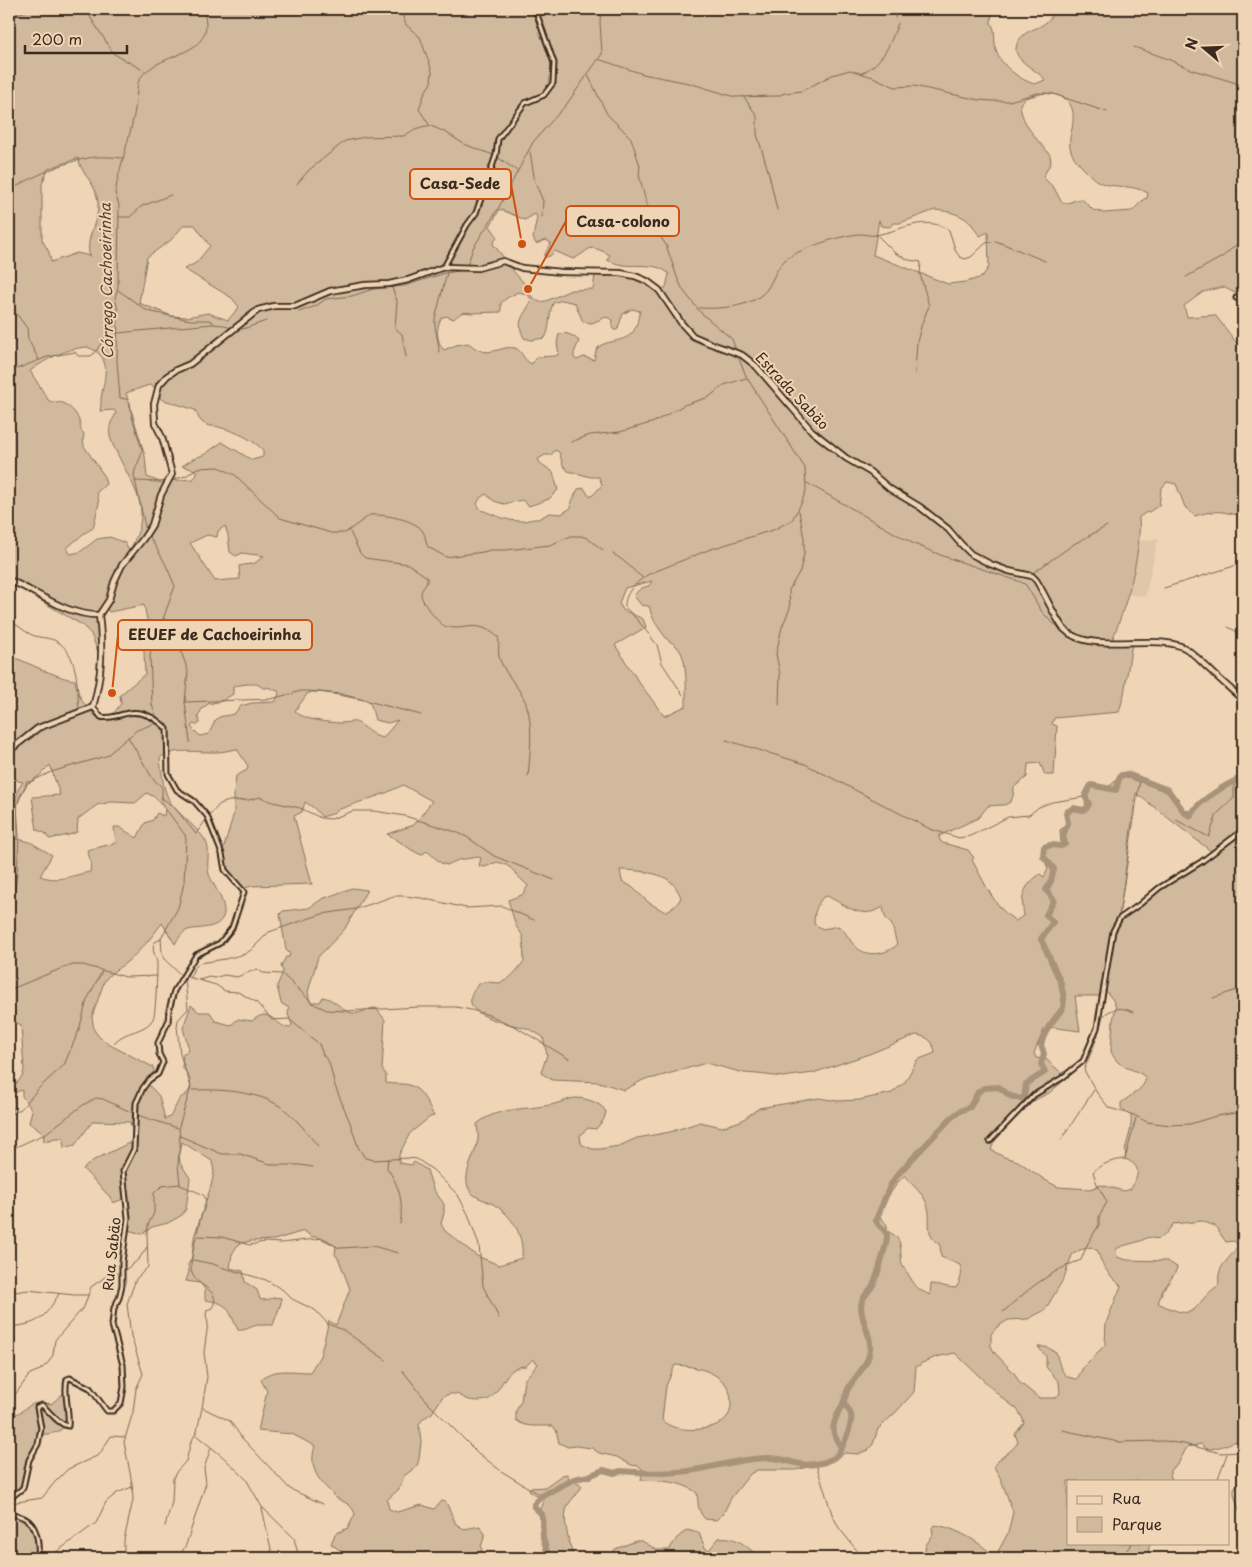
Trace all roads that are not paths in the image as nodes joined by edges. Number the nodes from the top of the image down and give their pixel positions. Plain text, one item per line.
1 (535, 9) edge
2 (444, 267) junction
3 (1236, 298) dead end
4 (1243, 301) edge
5 (9, 580) edge
6 (98, 615) junction
7 (1243, 700) edge
8 (93, 707) junction
9 (9, 751) edge
10 (1243, 830) edge
11 (990, 1141) dead end
12 (9, 1499) edge
13 (9, 1512) edge
14 (38, 1558) edge

1 - 2 street
2 - 6 street, Estrada Sabäo
2 - 7 street, Estrada Sabäo
3 - 4 street
5 - 6 street
6 - 8 street
8 - 9 street
8 - 12 street, Rua Sabäo
10 - 11 street
13 - 14 street

